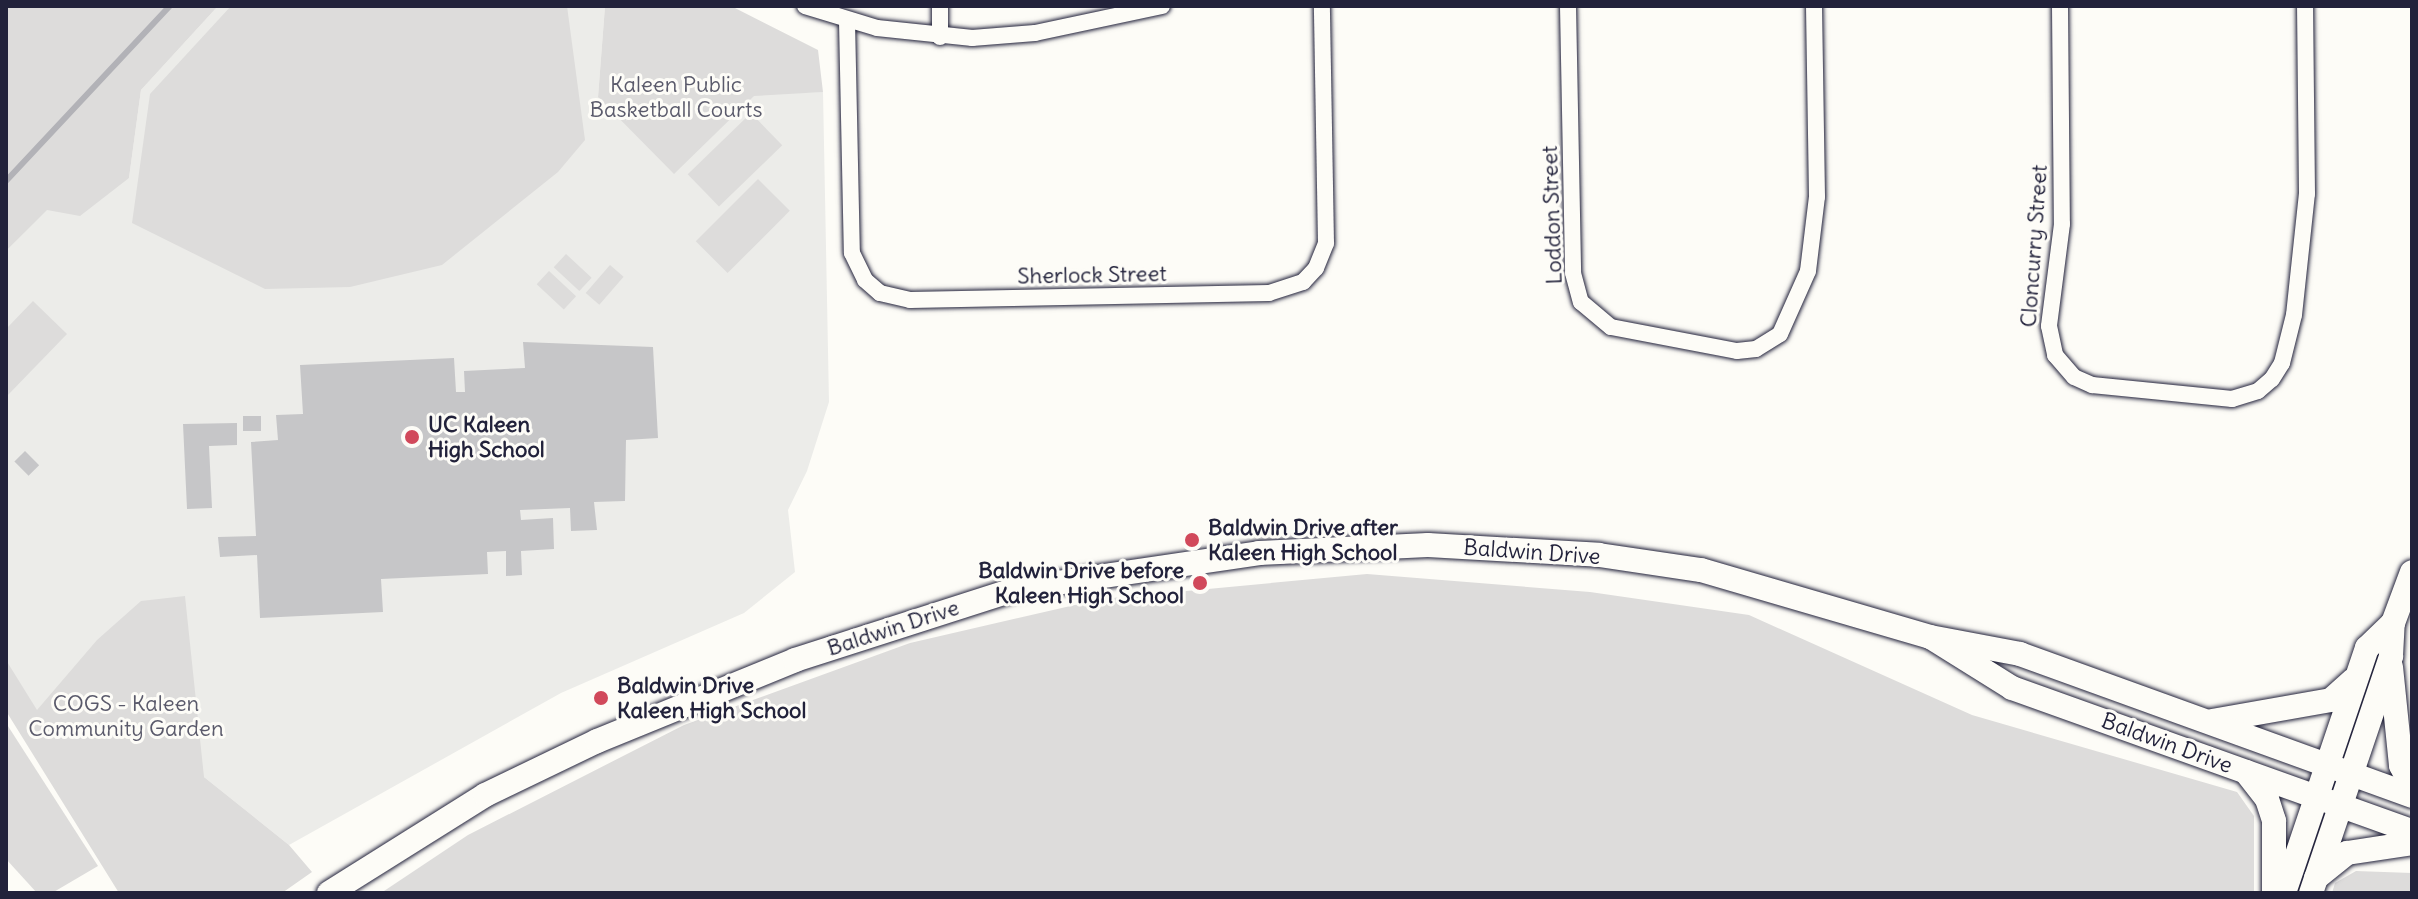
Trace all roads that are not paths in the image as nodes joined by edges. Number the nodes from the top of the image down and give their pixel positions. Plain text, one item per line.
1 (805, 6) edge
2 (940, 6) edge
3 (1162, 6) edge
4 (1322, 6) edge
5 (1568, 6) edge
6 (1814, 6) edge
7 (2060, 6) edge
8 (2305, 6) edge
9 (847, 21) junction
10 (940, 37) junction
11 (2412, 572) edge
12 (2393, 623) junction
13 (1930, 637) junction
14 (2391, 656) junction
15 (2362, 664) junction
16 (2210, 722) junction
17 (2338, 770) junction
18 (2244, 771) junction
19 (2412, 789) edge
20 (2412, 796) edge
21 (2327, 801) junction
22 (2412, 831) edge
23 (2412, 843) edge
24 (2313, 886) edge
25 (331, 892) edge
26 (2274, 893) edge
27 (2284, 893) edge

1 - 9 street
2 - 10 street
3 - 10 street
4 - 9 street, Sherlock Street
5 - 6 street, Loddon Street
7 - 8 street, Cloncurry Street
9 - 10 street
11 - 12 main road
12 - 14 main road
12 - 15 main road
13 - 16 main road, Baldwin Drive
13 - 18 main road, Baldwin Drive
13 - 25 main road, Baldwin Drive
14 - 17 main road
14 - 19 main road
15 - 16 main road
15 - 17 main road
16 - 17 main road, Baldwin Drive
17 - 20 main road, Baldwin Drive
17 - 21 main road
18 - 21 main road, Baldwin Drive
18 - 26 main road
21 - 22 main road, Baldwin Drive
21 - 24 main road
21 - 27 main road
23 - 24 main road

